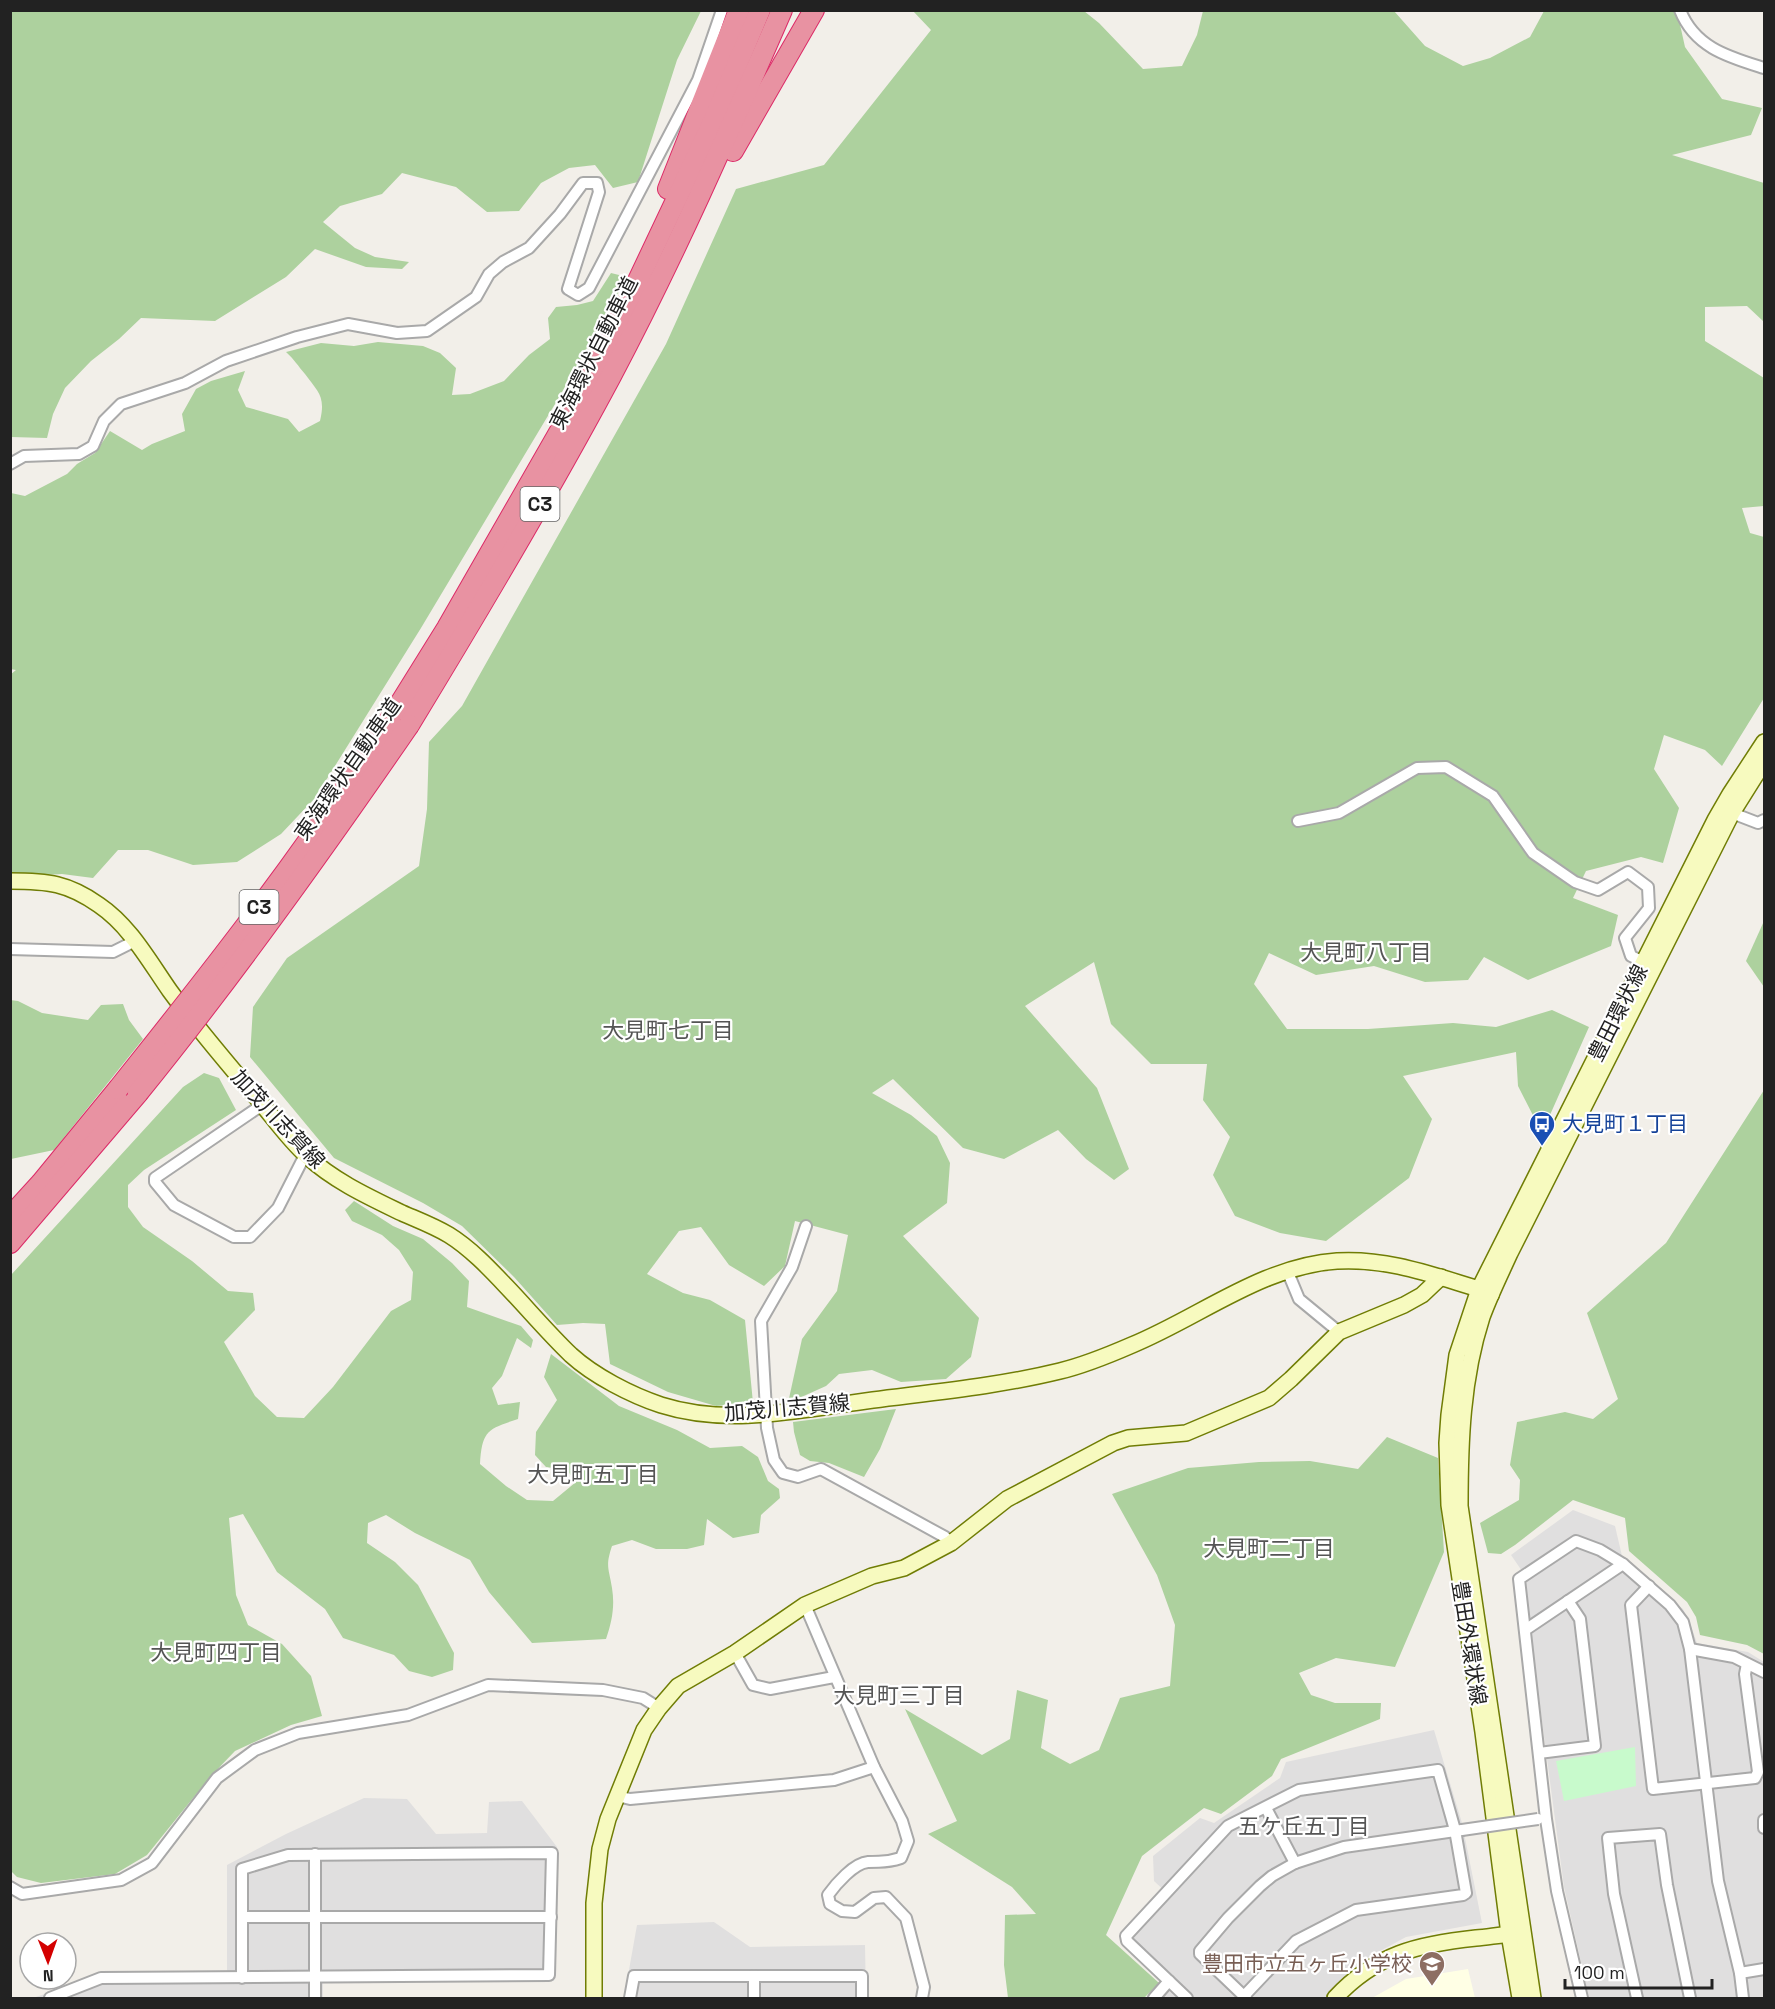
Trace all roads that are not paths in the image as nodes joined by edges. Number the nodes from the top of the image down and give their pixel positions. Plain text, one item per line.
1 (722, 10) edge
2 (740, 10) edge
3 (760, 10) edge
4 (782, 10) edge
5 (814, 10) edge
6 (1680, 10) edge
7 (1764, 68) edge
8 (660, 278) junction
9 (600, 361) junction
10 (10, 464) edge
11 (400, 721) junction
12 (1764, 742) edge
13 (1764, 762) edge
14 (1732, 813) junction
15 (1764, 820) edge
16 (1298, 821) dead end
17 (10, 881) edge
18 (135, 941) junction
19 (10, 949) edge
20 (1649, 965) junction
21 (262, 1105) junction
22 (305, 1155) junction
23 (10, 1217) edge
24 (806, 1226) dead end
25 (10, 1243) edge
26 (1287, 1270) junction
27 (1441, 1277) junction
28 (1485, 1292) junction
29 (1339, 1332) junction
30 (765, 1414) junction
31 (951, 1543) junction
32 (1623, 1564) junction
33 (1649, 1586) junction
34 (1568, 1601) junction
35 (805, 1605) junction
36 (1525, 1630) junction
37 (1690, 1649) junction
38 (735, 1653) junction
39 (1747, 1664) junction
40 (1764, 1672) edge
41 (834, 1677) junction
42 (659, 1708) junction
43 (1539, 1753) junction
44 (874, 1767) junction
45 (1705, 1784) junction
46 (617, 1796) junction
47 (1266, 1808) junction
48 (1542, 1819) junction
49 (1764, 1820) edge
50 (1764, 1828) edge
51 (1459, 1830) junction
52 (315, 1854) junction
53 (1295, 1863) junction
54 (10, 1887) edge
55 (314, 1916) junction
56 (242, 1917) junction
57 (551, 1917) junction
58 (1516, 1934) junction
59 (1764, 1969) edge
60 (1740, 1972) junction
61 (754, 1976) junction
62 (315, 1977) junction
63 (242, 1978) junction
64 (1169, 1981) junction
65 (1245, 1997) edge
66 (50, 1998) edge
67 (315, 1998) edge
68 (594, 1998) edge
69 (630, 1998) edge
70 (754, 1998) edge
71 (862, 1998) edge
72 (922, 1998) edge
73 (1154, 1998) edge
74 (1187, 1998) edge
75 (1335, 1998) edge
76 (1520, 1998) edge
77 (1533, 1998) edge
78 (1582, 1998) edge
79 (1636, 1998) edge
80 (1690, 1998) edge
81 (1743, 1998) edge

1 - 10 street
2 - 9 highway
3 - 9 highway
4 - 8 highway, C3
5 - 8 highway, C3
6 - 7 street
8 - 11 highway, 東海環状自動車道 / C3
9 - 11 highway, 東海環状自動車道 / C3
11 - 23 highway, 東海環状自動車道 / C3, bridge
11 - 25 highway, 東海環状自動車道 / C3, bridge
12 - 20 main road, 豊田環状線
13 - 14 main road, 豊田環状線
14 - 15 street
14 - 20 main road, 豊田環状線
16 - 20 street
17 - 18 main road, 加茂川志賀線
18 - 19 street
18 - 21 main road, 加茂川志賀線
20 - 28 main road, 豊田環状線
21 - 22 main road, 加茂川志賀線
21 - 22 street
22 - 30 main road, 加茂川志賀線
24 - 30 street
26 - 27 main road, 加茂川志賀線
26 - 29 street
26 - 30 main road, 加茂川志賀線
27 - 28 main road, 加茂川志賀線
27 - 29 main road
28 - 58 main road, 豊田外環状線
29 - 31 main road
30 - 31 street
31 - 35 main road
32 - 33 street
32 - 34 street
32 - 36 street
33 - 37 street
33 - 45 street
34 - 36 street
34 - 43 street
35 - 38 main road
35 - 41 street
36 - 43 street
37 - 39 street
37 - 45 street
38 - 41 street
38 - 42 main road
39 - 40 street
39 - 45 street
41 - 44 street
42 - 46 main road
42 - 54 street
43 - 48 street
44 - 46 street
44 - 72 street
45 - 60 street
46 - 68 main road
47 - 51 street
47 - 53 street
47 - 64 street
48 - 51 street, bridge
48 - 78 street
49 - 50 street
51 - 53 street
51 - 65 street
52 - 55 street
52 - 56 street
52 - 57 street
53 - 65 street
55 - 56 street
55 - 57 street
55 - 62 street
56 - 63 street
57 - 62 street
58 - 75 main road
58 - 76 main road, 豊田外環状線
58 - 77 main road, 豊田外環状線
59 - 60 street
60 - 81 street
61 - 69 street
61 - 70 street
61 - 71 street
62 - 63 street
62 - 67 street
63 - 66 street
64 - 73 street
64 - 74 street
79 - 80 street

